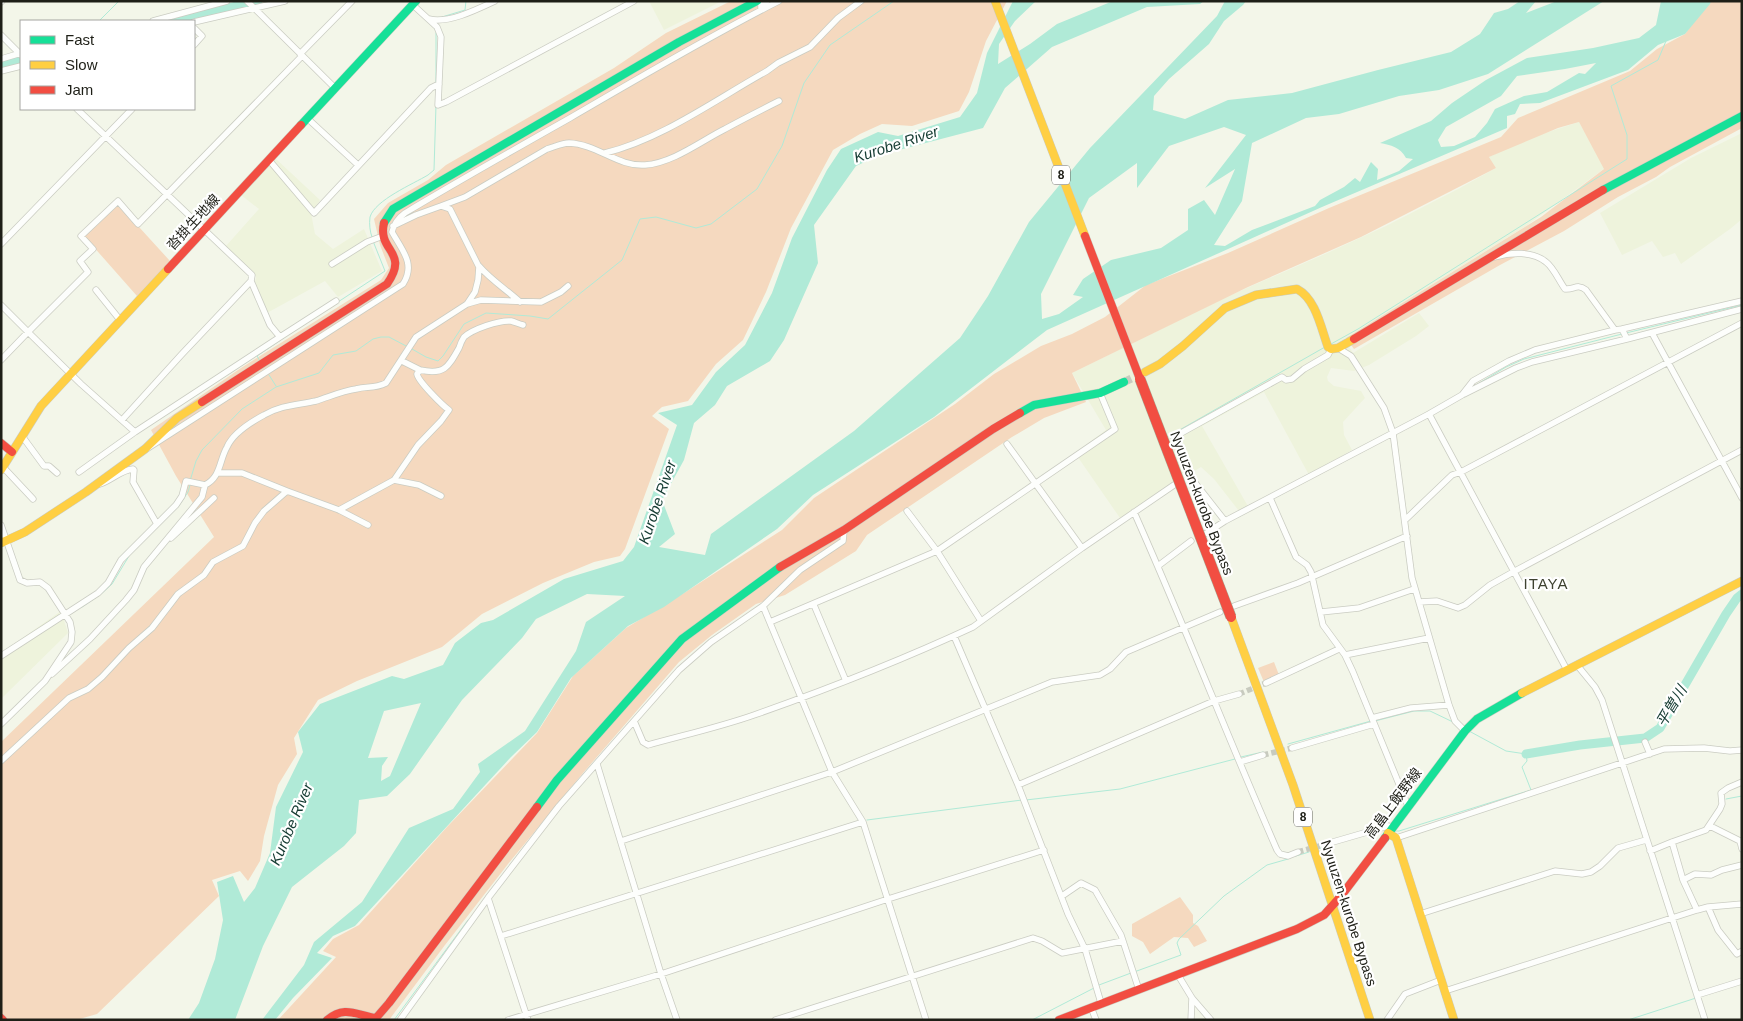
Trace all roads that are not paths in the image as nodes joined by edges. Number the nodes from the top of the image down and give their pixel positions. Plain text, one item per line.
1 (227, 1) edge
2 (247, 1) edge
3 (285, 1) edge
4 (352, 1) edge
5 (496, 1) edge
6 (634, 1) edge
7 (767, 1) edge
8 (779, 1) edge
9 (861, 1) edge
10 (995, 1) edge
11 (414, 3) edge
12 (759, 6) edge
13 (253, 8) junction
14 (428, 19) junction
15 (157, 20) edge
16 (195, 22) edge
17 (195, 29) edge
18 (1, 35) edge
19 (195, 43) edge
20 (20, 53) edge
21 (20, 54) edge
22 (301, 55) junction
23 (1, 59) edge
24 (20, 66) edge
25 (1, 71) edge
26 (438, 84) junction
27 (335, 88) junction
28 (779, 101) dead end
29 (78, 110) edge
30 (131, 110) edge
31 (1742, 116) edge
32 (307, 118) junction
33 (105, 136) junction
34 (605, 153) junction
35 (269, 160) junction
36 (358, 165) junction
37 (167, 195) junction
38 (441, 206) junction
39 (393, 226) junction
40 (205, 230) junction
41 (383, 236) junction
42 (1, 244) edge
43 (1491, 258) junction
44 (332, 264) dead end
45 (479, 266) junction
46 (252, 281) junction
47 (568, 286) dead end
48 (96, 290) dead end
49 (336, 301) dead end
50 (1742, 301) edge
51 (521, 303) junction
52 (467, 304) junction
53 (1, 305) edge
54 (1742, 310) edge
55 (120, 320) junction
56 (1742, 323) edge
57 (522, 325) dead end
58 (1622, 329) junction
59 (1615, 330) junction
60 (28, 332) junction
61 (1652, 333) junction
62 (280, 336) junction
63 (1627, 339) junction
64 (1335, 349) junction
65 (403, 358) junction
66 (1, 360) edge
67 (1669, 362) junction
68 (420, 370) junction
69 (70, 374) junction
70 (1142, 376) junction
71 (1124, 382) tunnel mouth
72 (1100, 393) junction
73 (1462, 395) junction
74 (1429, 414) junction
75 (122, 420) junction
76 (135, 432) junction
77 (1393, 433) junction
78 (22, 436) junction
79 (1, 443) edge
80 (1007, 444) dead end
81 (145, 449) junction
82 (1742, 450) edge
83 (12, 452) junction
84 (1722, 460) junction
85 (2, 468) edge
86 (79, 472) dead end
87 (1461, 472) junction
88 (56, 473) dead end
89 (218, 473) junction
90 (1192, 479) junction
91 (394, 480) junction
92 (1184, 481) dead end
93 (1036, 482) junction
94 (205, 485) junction
95 (1174, 485) dead end
96 (94, 486) junction
97 (287, 491) junction
98 (441, 496) dead end
99 (214, 498) dead end
100 (1270, 498) junction
101 (1742, 498) edge
102 (33, 499) dead end
103 (339, 510) junction
104 (907, 511) dead end
105 (1134, 512) junction
106 (1404, 520) junction
107 (1225, 521) junction
108 (1, 524) edge
109 (157, 524) junction
110 (368, 525) dead end
111 (844, 530) junction
112 (1205, 534) dead end
113 (1407, 536) junction
114 (1191, 541) dead end
115 (4, 543) edge
116 (161, 548) junction
117 (1082, 548) junction
118 (937, 551) junction
119 (1158, 566) junction
120 (1515, 571) junction
121 (1313, 576) junction
122 (1742, 581) edge
123 (1414, 589) junction
124 (1419, 602) junction
125 (814, 604) junction
126 (763, 606) junction
127 (1234, 606) dead end
128 (1220, 612) dead end
129 (1321, 612) junction
130 (65, 613) junction
131 (981, 621) junction
132 (770, 622) junction
133 (1182, 627) junction
134 (954, 636) junction
135 (1429, 638) junction
136 (1339, 649) junction
137 (1, 656) edge
138 (1345, 656) junction
139 (1572, 668) junction
140 (45, 681) junction
141 (846, 681) junction
142 (1266, 683) tunnel mouth
143 (1239, 694) tunnel mouth
144 (802, 697) junction
145 (1214, 701) junction
146 (1448, 705) junction
147 (985, 709) junction
148 (634, 721) junction
149 (1373, 721) junction
150 (1, 724) edge
151 (1465, 731) junction
152 (1645, 742) dead end
153 (1292, 748) tunnel mouth
154 (1742, 750) edge
155 (1650, 754) junction
156 (1263, 755) tunnel mouth
157 (1, 761) edge
158 (1240, 762) junction
159 (597, 764) junction
160 (1622, 764) junction
161 (832, 772) junction
162 (1742, 782) edge
163 (1018, 785) junction
164 (1408, 806) junction
165 (863, 822) junction
166 (1710, 826) junction
167 (1392, 833) junction
168 (1646, 840) junction
169 (621, 841) junction
170 (1672, 842) junction
171 (1326, 844) tunnel mouth
172 (1742, 849) edge
173 (1044, 850) junction
174 (1650, 851) junction
175 (1298, 852) tunnel mouth
176 (1742, 865) edge
177 (1683, 880) junction
178 (637, 893) junction
179 (1062, 896) junction
180 (488, 898) junction
181 (888, 899) junction
182 (1742, 904) edge
183 (1333, 907) junction
184 (1708, 907) junction
185 (1697, 910) junction
186 (1420, 914) junction
187 (1672, 919) junction
188 (501, 936) junction
189 (1123, 941) junction
190 (1085, 949) junction
191 (1742, 951) edge
192 (661, 974) junction
193 (1178, 975) junction
194 (912, 976) junction
195 (1441, 980) junction
196 (1742, 981) edge
197 (1139, 990) junction
198 (1445, 991) junction
199 (1697, 995) junction
200 (1192, 998) junction
201 (1096, 1005) junction
202 (527, 1017) edge
203 (327, 1020) edge
204 (400, 1020) edge
205 (508, 1020) edge
206 (676, 1020) edge
207 (775, 1020) edge
208 (926, 1020) edge
209 (1059, 1020) edge
210 (1096, 1020) edge
211 (1191, 1020) edge
212 (1210, 1020) edge
213 (1370, 1020) edge
214 (1387, 1020) edge
215 (1454, 1020) edge
216 (1705, 1020) edge

1 - 15 street
2 - 13 street
3 - 13 street
4 - 22 street
5 - 14 street
6 - 26 street
7 - 12 street
8 - 12 street
9 - 34 street
10 - 70 main road, Nyuuzen-kurobe Bypass / 8
11 - 14 street
11 - 27 main road, 沓掛生地線
12 - 39 street
12 - 41 main road
13 - 16 street
13 - 22 street
14 - 26 street
17 - 19 street
18 - 20 street
21 - 23 street
22 - 27 street
22 - 37 street
24 - 25 street
26 - 36 street
27 - 32 main road, 沓掛生地線
28 - 34 street
29 - 33 street
30 - 33 street
31 - 43 main road
32 - 35 main road, 沓掛生地線
32 - 36 street
33 - 37 street
33 - 42 street
34 - 38 street
35 - 36 street
35 - 40 main road, 沓掛生地線
37 - 40 street
37 - 60 street
38 - 39 street
38 - 45 street
39 - 81 street
40 - 46 street
40 - 55 main road, 沓掛生地線
41 - 44 street
41 - 81 main road
43 - 59 street
43 - 64 main road
45 - 51 street
45 - 52 street
46 - 62 street
46 - 75 street
47 - 51 street
48 - 55 street
49 - 62 street
50 - 58 street
51 - 52 street
52 - 65 street
53 - 60 street
54 - 61 street
55 - 69 main road, 沓掛生地線
56 - 67 street
57 - 68 street
58 - 59 street
58 - 63 street
59 - 73 street
60 - 66 street
60 - 69 street
61 - 63 street
61 - 67 street
62 - 76 street
63 - 73 street
64 - 70 main road
64 - 77 street
64 - 90 street
65 - 68 street
65 - 89 street
67 - 84 street
67 - 87 street
68 - 91 street
69 - 75 street
69 - 78 main road, 沓掛生地線
70 - 183 main road, Nyuuzen-kurobe Bypass / 8, bridge
71 - 72 main road
72 - 93 street
72 - 111 main road
73 - 74 street
74 - 77 street
74 - 87 street
75 - 76 street
76 - 86 street
77 - 100 street
77 - 106 street
78 - 83 main road, 沓掛生地線
78 - 88 street
79 - 83 main road
80 - 93 street
81 - 96 main road
82 - 84 street
83 - 85 main road, 沓掛生地線
84 - 101 street
84 - 120 street
85 - 102 street
87 - 106 street
87 - 120 street
89 - 94 street
89 - 97 street
90 - 92 street
90 - 107 street
91 - 98 street
91 - 103 street
93 - 117 street
93 - 118 street
94 - 109 street
94 - 116 street
95 - 105 street
96 - 109 street
96 - 115 main road
97 - 103 street
97 - 157 street
99 - 116 street
100 - 107 street
100 - 121 street
103 - 110 street
104 - 118 street
105 - 117 street
105 - 119 street
106 - 113 street
107 - 112 street
108 - 115 street
109 - 130 street
111 - 126 street
111 - 203 main road
113 - 121 street
113 - 123 street
114 - 119 street
115 - 130 street
116 - 140 street
117 - 131 street
118 - 125 street
118 - 131 street
119 - 133 street
120 - 124 street
120 - 139 street
121 - 127 street
121 - 129 street
122 - 139 main road, 高畠上飯野線
123 - 124 street
123 - 129 street
124 - 135 street
125 - 132 street
125 - 141 street
126 - 132 street
126 - 148 street
128 - 133 street
129 - 136 street
130 - 137 street
130 - 140 street
131 - 134 street
132 - 144 street
133 - 145 street
133 - 147 street
134 - 141 street
134 - 147 street
135 - 138 street
135 - 146 street
136 - 138 street
136 - 142 street
138 - 149 street
139 - 151 main road, 高畠上飯野線
139 - 160 street
140 - 150 street
141 - 144 street
143 - 145 street
144 - 148 street
144 - 161 street
145 - 158 street
145 - 163 street
146 - 149 street
146 - 151 street
147 - 161 street
147 - 163 street
148 - 159 street
149 - 153 street
149 - 164 street
151 - 164 main road, 高畠上飯野線
152 - 155 street
154 - 155 street
155 - 160 street
156 - 158 street
158 - 175 street
159 - 169 street
159 - 180 street
160 - 167 street
160 - 168 street
161 - 165 street
161 - 169 street
162 - 166 street
163 - 173 street
164 - 167 main road, 高畠上飯野線
165 - 178 street
165 - 181 street
166 - 170 street
166 - 172 street
167 - 171 street
167 - 183 main road, 高畠上飯野線
167 - 186 main road
168 - 174 street
168 - 186 street
169 - 178 street
170 - 174 street
170 - 177 street
173 - 179 street
173 - 181 street
174 - 187 street
176 - 177 street
177 - 185 street
178 - 188 street
178 - 192 street
179 - 189 street
179 - 190 street
180 - 188 street
180 - 204 street
181 - 192 street
181 - 194 street
182 - 184 street
183 - 193 main road, 高畠上飯野線
183 - 213 main road, Nyuuzen-kurobe Bypass / 8
184 - 185 street
184 - 191 street
185 - 187 street
186 - 195 main road
187 - 198 street
187 - 199 street
188 - 202 street
189 - 190 street
189 - 197 street
190 - 194 street
190 - 201 street
192 - 202 street
192 - 206 street
193 - 197 main road, 高畠上飯野線
193 - 200 street
194 - 207 street
194 - 208 street
195 - 198 main road
195 - 214 street
196 - 199 street
197 - 201 main road, 高畠上飯野線
198 - 215 main road
199 - 216 street
200 - 211 street
200 - 212 street
201 - 209 main road, 高畠上飯野線
201 - 210 street
202 - 205 street

